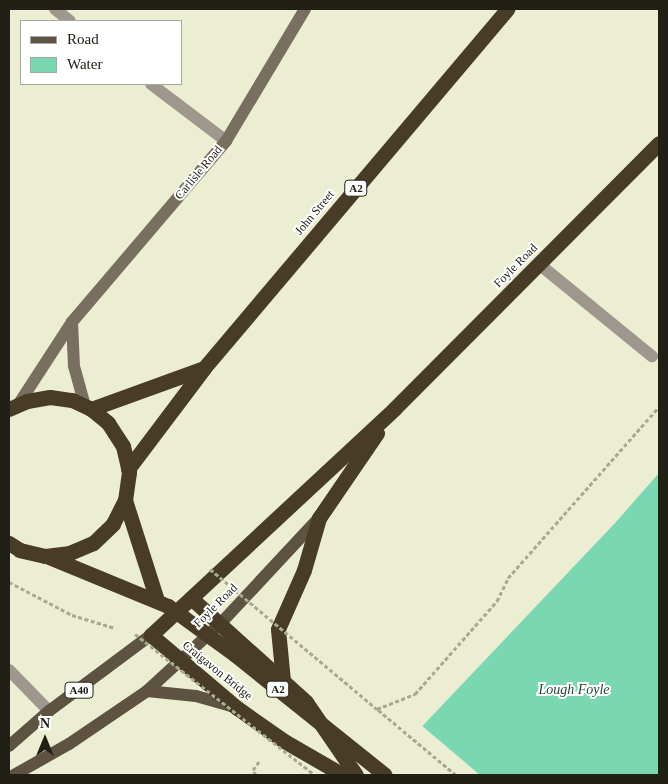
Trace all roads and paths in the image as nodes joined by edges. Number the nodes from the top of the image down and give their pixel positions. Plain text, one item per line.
1 (55, 9) edge
2 (305, 9) edge
3 (507, 9) edge
4 (69, 20) edge
5 (152, 85) edge
6 (226, 141) junction
7 (659, 143) edge
8 (539, 264) junction
9 (72, 322) junction
10 (652, 356) dead end
11 (204, 368) junction
12 (13, 407) edge
13 (88, 408) junction
14 (659, 408) edge
15 (394, 409) junction
16 (128, 469) junction
17 (125, 500) junction
18 (319, 518) junction
19 (9, 543) edge
20 (45, 556) junction
21 (210, 569) dead end
22 (9, 582) edge
23 (191, 598) junction
24 (163, 603) junction
25 (221, 623) junction
26 (117, 629) dead end
27 (126, 631) dead end
28 (150, 635) junction
29 (181, 662) junction
30 (9, 670) edge
31 (283, 681) junction
32 (147, 692) junction
33 (237, 708) junction
34 (377, 709) junction
35 (49, 711) junction
36 (397, 729) dead end
37 (9, 746) edge
38 (253, 770) dead end
39 (14, 775) edge
40 (256, 775) edge
41 (315, 775) edge
42 (343, 775) edge
43 (356, 775) edge
44 (385, 775) edge
45 (454, 775) edge

1 - 4 street
2 - 6 street, Carlisle Road
3 - 11 highway, John Street / A2
5 - 6 street
6 - 9 street, Carlisle Road
7 - 8 highway, Foyle Road
8 - 10 street
8 - 15 highway, Foyle Road
9 - 12 street, Carlisle Road
9 - 13 street
11 - 13 highway, John Street / A2
11 - 16 highway, John Street / A2
12 - 13 highway, A2
13 - 16 highway, A2
14 - 34 path
15 - 18 highway, Foyle Road
15 - 23 highway, Foyle Road
16 - 17 highway, A2
17 - 20 highway, A2
17 - 24 highway, A2
18 - 25 main road, Foyle Road
18 - 31 highway
19 - 20 highway, A2
20 - 24 highway, Craigavon Bridge / A2
21 - 34 path, bridge
22 - 26 path
23 - 25 highway, A2
23 - 28 highway, Foyle Road
24 - 44 highway, Craigavon Bridge / A2, bridge
25 - 29 main road, Foyle Road
25 - 31 highway, A2
27 - 41 path, bridge
28 - 29 highway, Craigavon Bridge
28 - 35 main road, Foyle Road / A40
29 - 32 main road, Foyle Road
29 - 33 highway, Craigavon Bridge
30 - 35 street
31 - 43 highway, A2
32 - 33 main road
32 - 39 main road, Foyle Road
33 - 42 highway, Craigavon Bridge
34 - 45 path
35 - 37 main road, Foyle Road / A40
36 - 45 path
38 - 40 path

